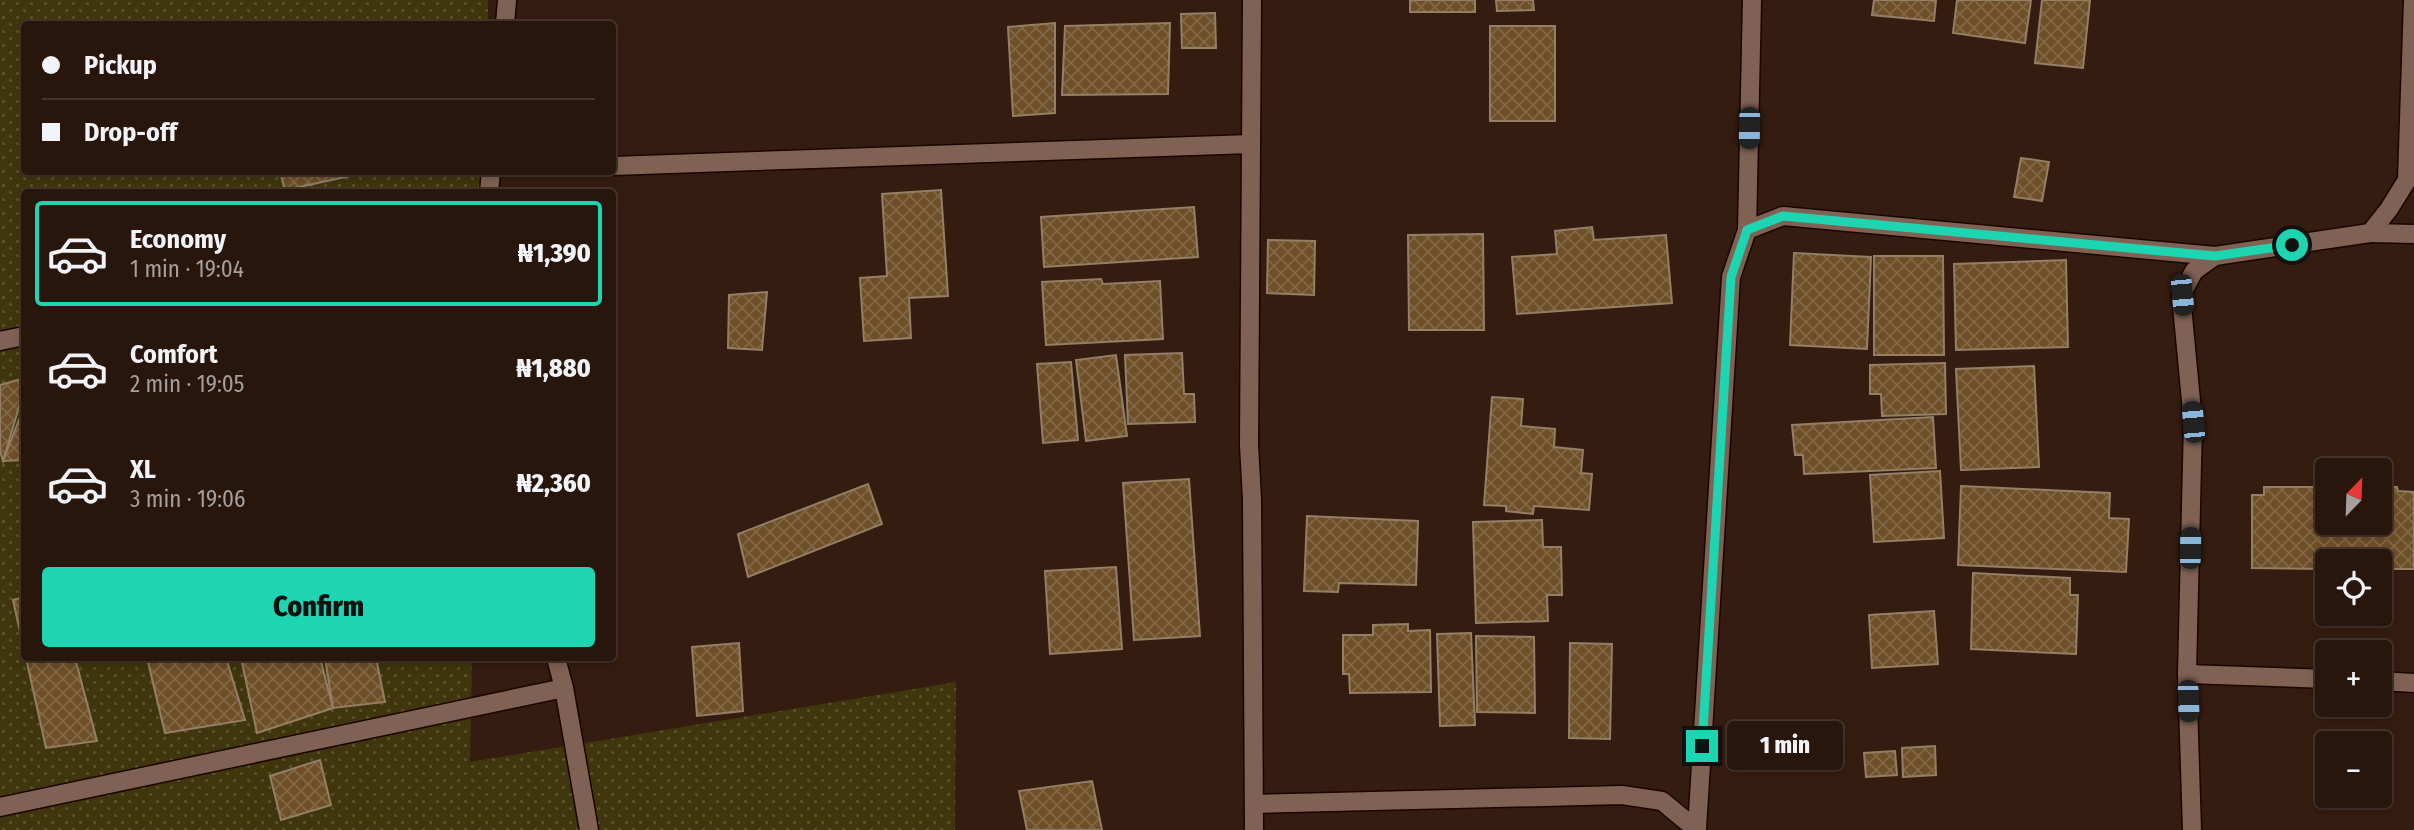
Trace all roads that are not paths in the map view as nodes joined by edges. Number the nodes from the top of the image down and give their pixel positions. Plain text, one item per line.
1 (507, 0) edge
2 (1252, 0) edge
3 (1752, 0) edge
4 (2413, 0) edge
5 (505, 21) edge
6 (1251, 144) junction
7 (616, 166) edge
8 (1747, 230) junction
9 (2370, 233) junction
10 (2414, 234) edge
11 (2215, 256) junction
12 (21, 337) edge
13 (0, 341) edge
14 (556, 661) edge
15 (2187, 674) junction
16 (2315, 679) edge
17 (2392, 682) edge
18 (2414, 683) edge
19 (564, 688) junction
20 (1254, 804) junction
21 (0, 807) edge
22 (1697, 829) edge
23 (589, 830) edge
24 (1254, 830) edge
25 (2192, 830) edge

1 - 5 street
2 - 6 street
3 - 8 street
4 - 9 street
6 - 7 street
6 - 20 street
8 - 11 street
8 - 22 street
9 - 10 street
9 - 11 street
11 - 15 street
12 - 13 street
14 - 19 street
15 - 16 street
15 - 25 street
17 - 18 street
19 - 21 street
19 - 23 street
20 - 22 street
20 - 24 street

